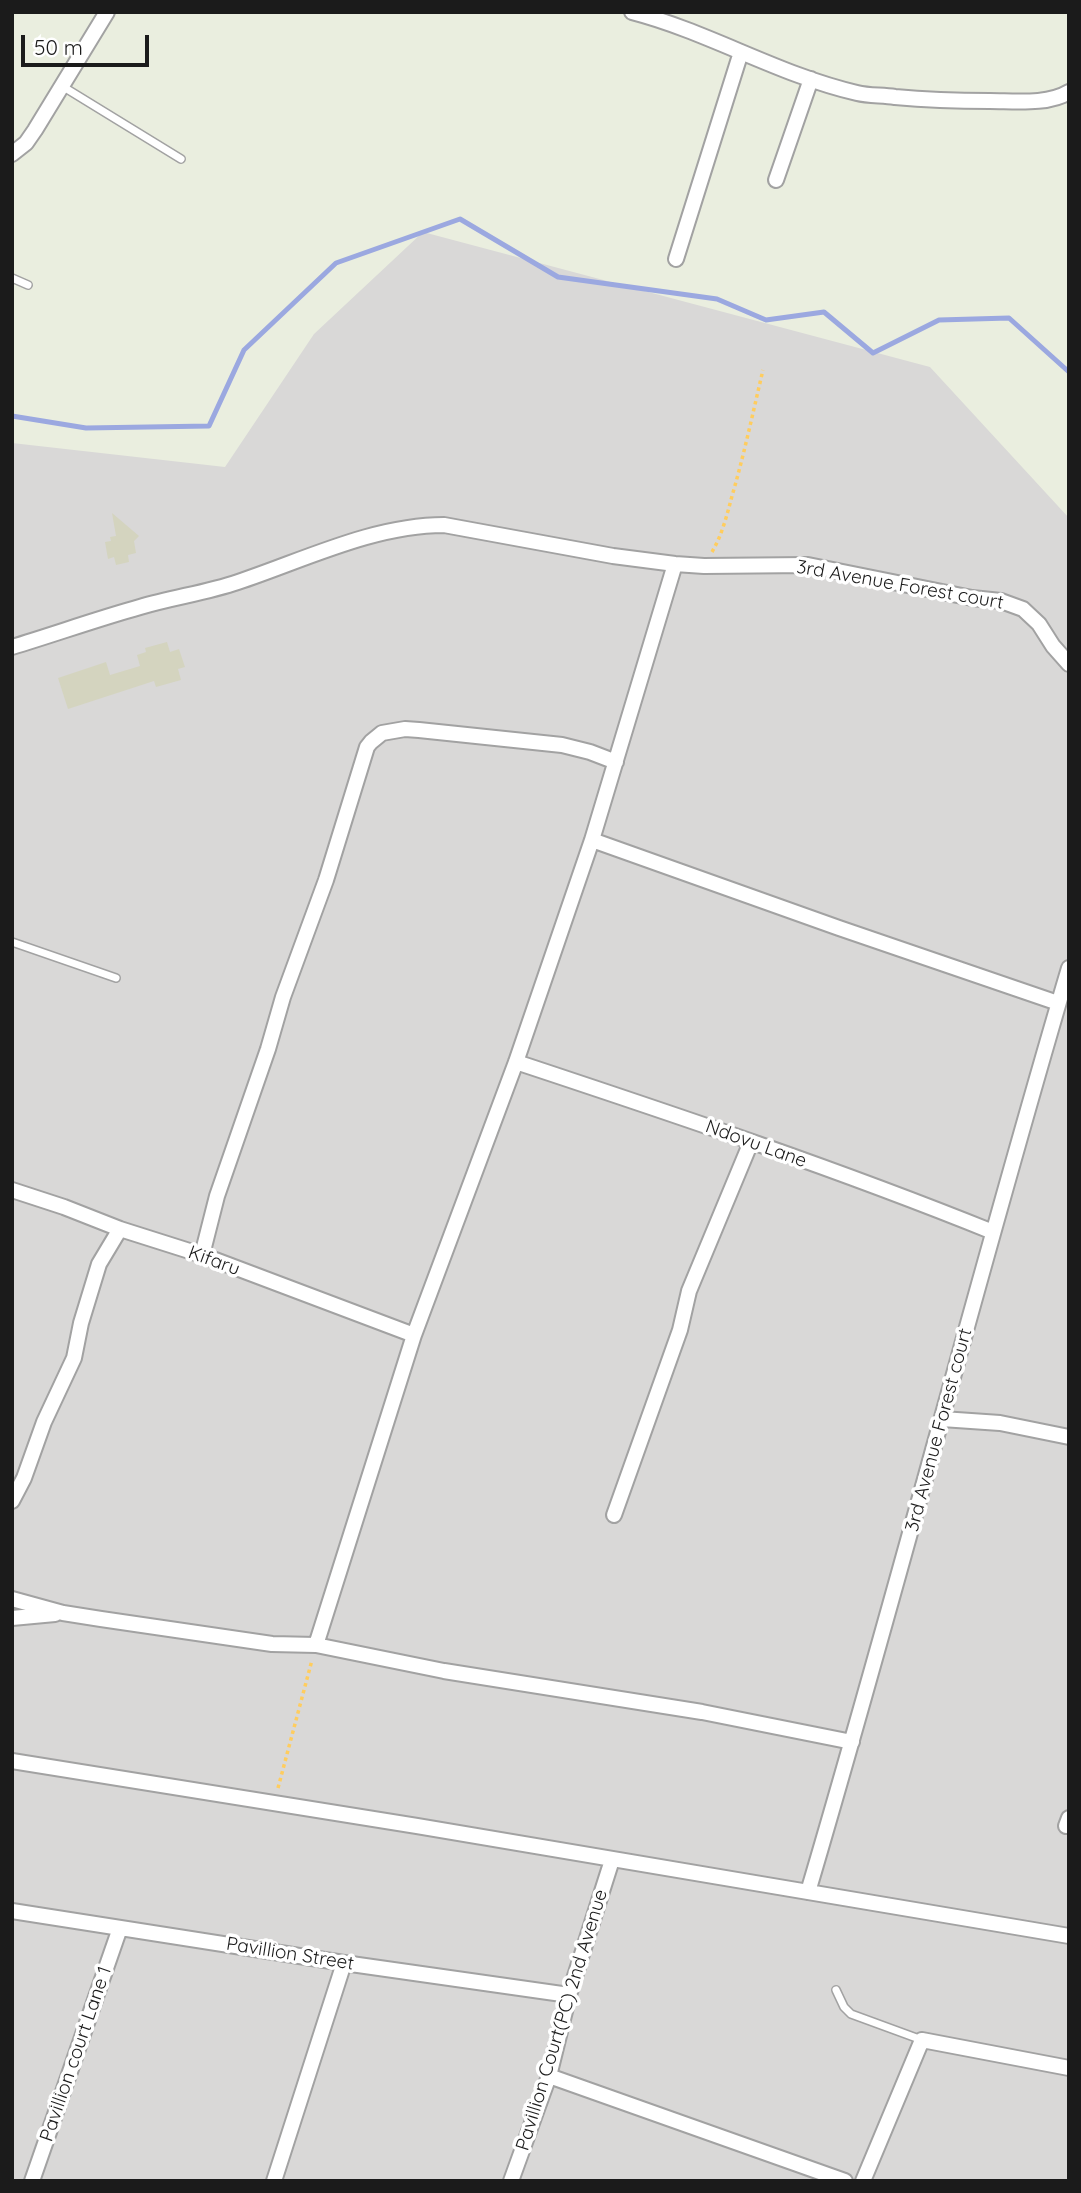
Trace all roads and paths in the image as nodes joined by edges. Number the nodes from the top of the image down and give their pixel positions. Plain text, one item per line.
1 (107, 12) edge
2 (632, 12) edge
3 (741, 52) junction
4 (811, 79) junction
5 (62, 86) junction
6 (1069, 92) edge
7 (14, 155) edge
8 (181, 159) dead end
9 (776, 180) dead end
10 (676, 259) dead end
11 (12, 278) edge
12 (28, 285) dead end
13 (763, 370) dead end
14 (675, 564) junction
15 (704, 566) junction
16 (12, 647) edge
17 (1069, 664) edge
18 (616, 762) junction
19 (592, 839) junction
20 (12, 942) edge
21 (1069, 968) edge
22 (116, 978) dead end
23 (1058, 1003) junction
24 (516, 1062) junction
25 (751, 1142) junction
26 (12, 1190) edge
27 (120, 1229) junction
28 (993, 1232) junction
29 (202, 1255) junction
30 (414, 1335) junction
31 (942, 1419) junction
32 (1069, 1437) edge
33 (12, 1501) edge
34 (614, 1515) dead end
35 (12, 1600) edge
36 (63, 1613) junction
37 (12, 1619) edge
38 (316, 1645) junction
39 (852, 1742) junction
40 (12, 1761) edge
41 (274, 1803) junction
42 (612, 1860) junction
43 (808, 1892) junction
44 (12, 1910) edge
45 (120, 1927) junction
46 (1069, 1936) edge
47 (344, 1963) junction
48 (836, 1990) dead end
49 (569, 1995) junction
50 (922, 2040) junction
51 (1069, 2068) edge
52 (549, 2076) junction
53 (32, 2181) edge
54 (274, 2181) edge
55 (511, 2181) edge
56 (845, 2181) edge
57 (863, 2181) edge

1 - 5 street
2 - 3 street
3 - 4 street
3 - 10 street
4 - 6 street
4 - 9 street
5 - 7 street
5 - 8 lane
11 - 12 lane
13 - 15 path
14 - 15 street, 3rd Avenue Forest court
14 - 16 street, 3rd Avenue Forest court
14 - 18 street
15 - 17 street, 3rd Avenue Forest court
18 - 19 street
18 - 29 street
19 - 23 street
19 - 24 street
20 - 22 lane
21 - 23 street, 3rd Avenue Forest court
23 - 28 street, 3rd Avenue Forest court
24 - 25 street, Ndovu Lane
24 - 30 street
25 - 28 street, Ndovu Lane
25 - 34 street
26 - 27 street, Kifaru
27 - 29 street, Kifaru
27 - 33 street
28 - 31 street, 3rd Avenue Forest court
29 - 30 street, Kifaru
30 - 38 street
31 - 32 street
31 - 39 street, 3rd Avenue Forest court
35 - 36 street
36 - 37 street
36 - 38 street
38 - 39 street
38 - 41 path
39 - 43 street, 3rd Avenue Forest court
40 - 41 street
41 - 42 street
42 - 43 street
42 - 49 street, Pavillion Court(PC) 2nd Avenue
43 - 46 street
44 - 45 street, Pavillion Street
45 - 47 street, Pavillion Street
45 - 53 street, Pavillion court Lane 1
47 - 49 street, Pavillion Street
47 - 54 street
48 - 50 lane
49 - 52 street, Pavillion Court(PC) 2nd Avenue
50 - 51 street
50 - 57 street
52 - 55 street, Pavillion Court(PC) 2nd Avenue
52 - 56 street

